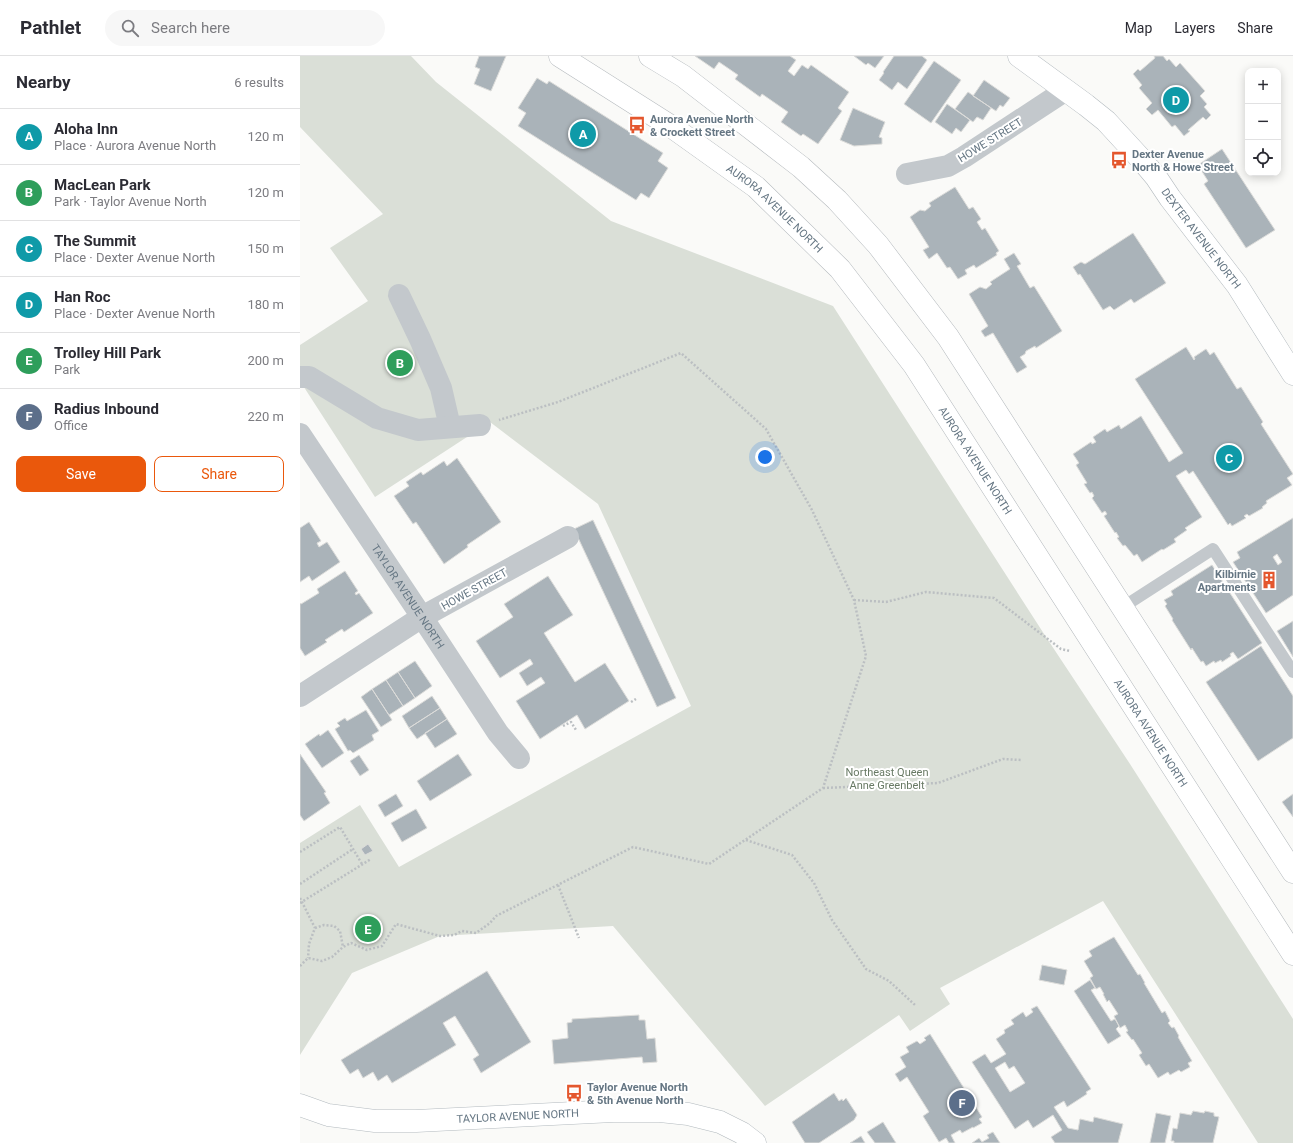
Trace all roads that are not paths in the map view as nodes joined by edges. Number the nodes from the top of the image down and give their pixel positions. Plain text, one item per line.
1 (560, 56) edge
2 (650, 56) edge
3 (1019, 56) edge
4 (1066, 90) junction
5 (907, 174) dead end
6 (399, 295) dead end
7 (1293, 374) edge
8 (300, 377) edge
9 (480, 426) road end
10 (450, 427) junction
11 (300, 434) edge
12 (568, 537) dead end
13 (1123, 607) junction
14 (422, 617) junction
15 (1293, 672) edge
16 (300, 696) edge
17 (519, 758) dead end
18 (1293, 872) edge
19 (1293, 954) edge
20 (300, 1105) edge
21 (755, 1143) edge

1 - 19 main road, AURORA AVENUE NORTH
2 - 13 main road
3 - 4 main road, DEXTER AVENUE NORTH
4 - 5 street, HOWE STREET
4 - 7 main road, DEXTER AVENUE NORTH
6 - 10 street
8 - 10 street
9 - 10 street
11 - 14 street, TAYLOR AVENUE NORTH
12 - 14 street, HOWE STREET
13 - 15 lane
13 - 18 main road
14 - 16 street, HOWE STREET
14 - 17 street, TAYLOR AVENUE NORTH
20 - 21 main road, TAYLOR AVENUE NORTH

